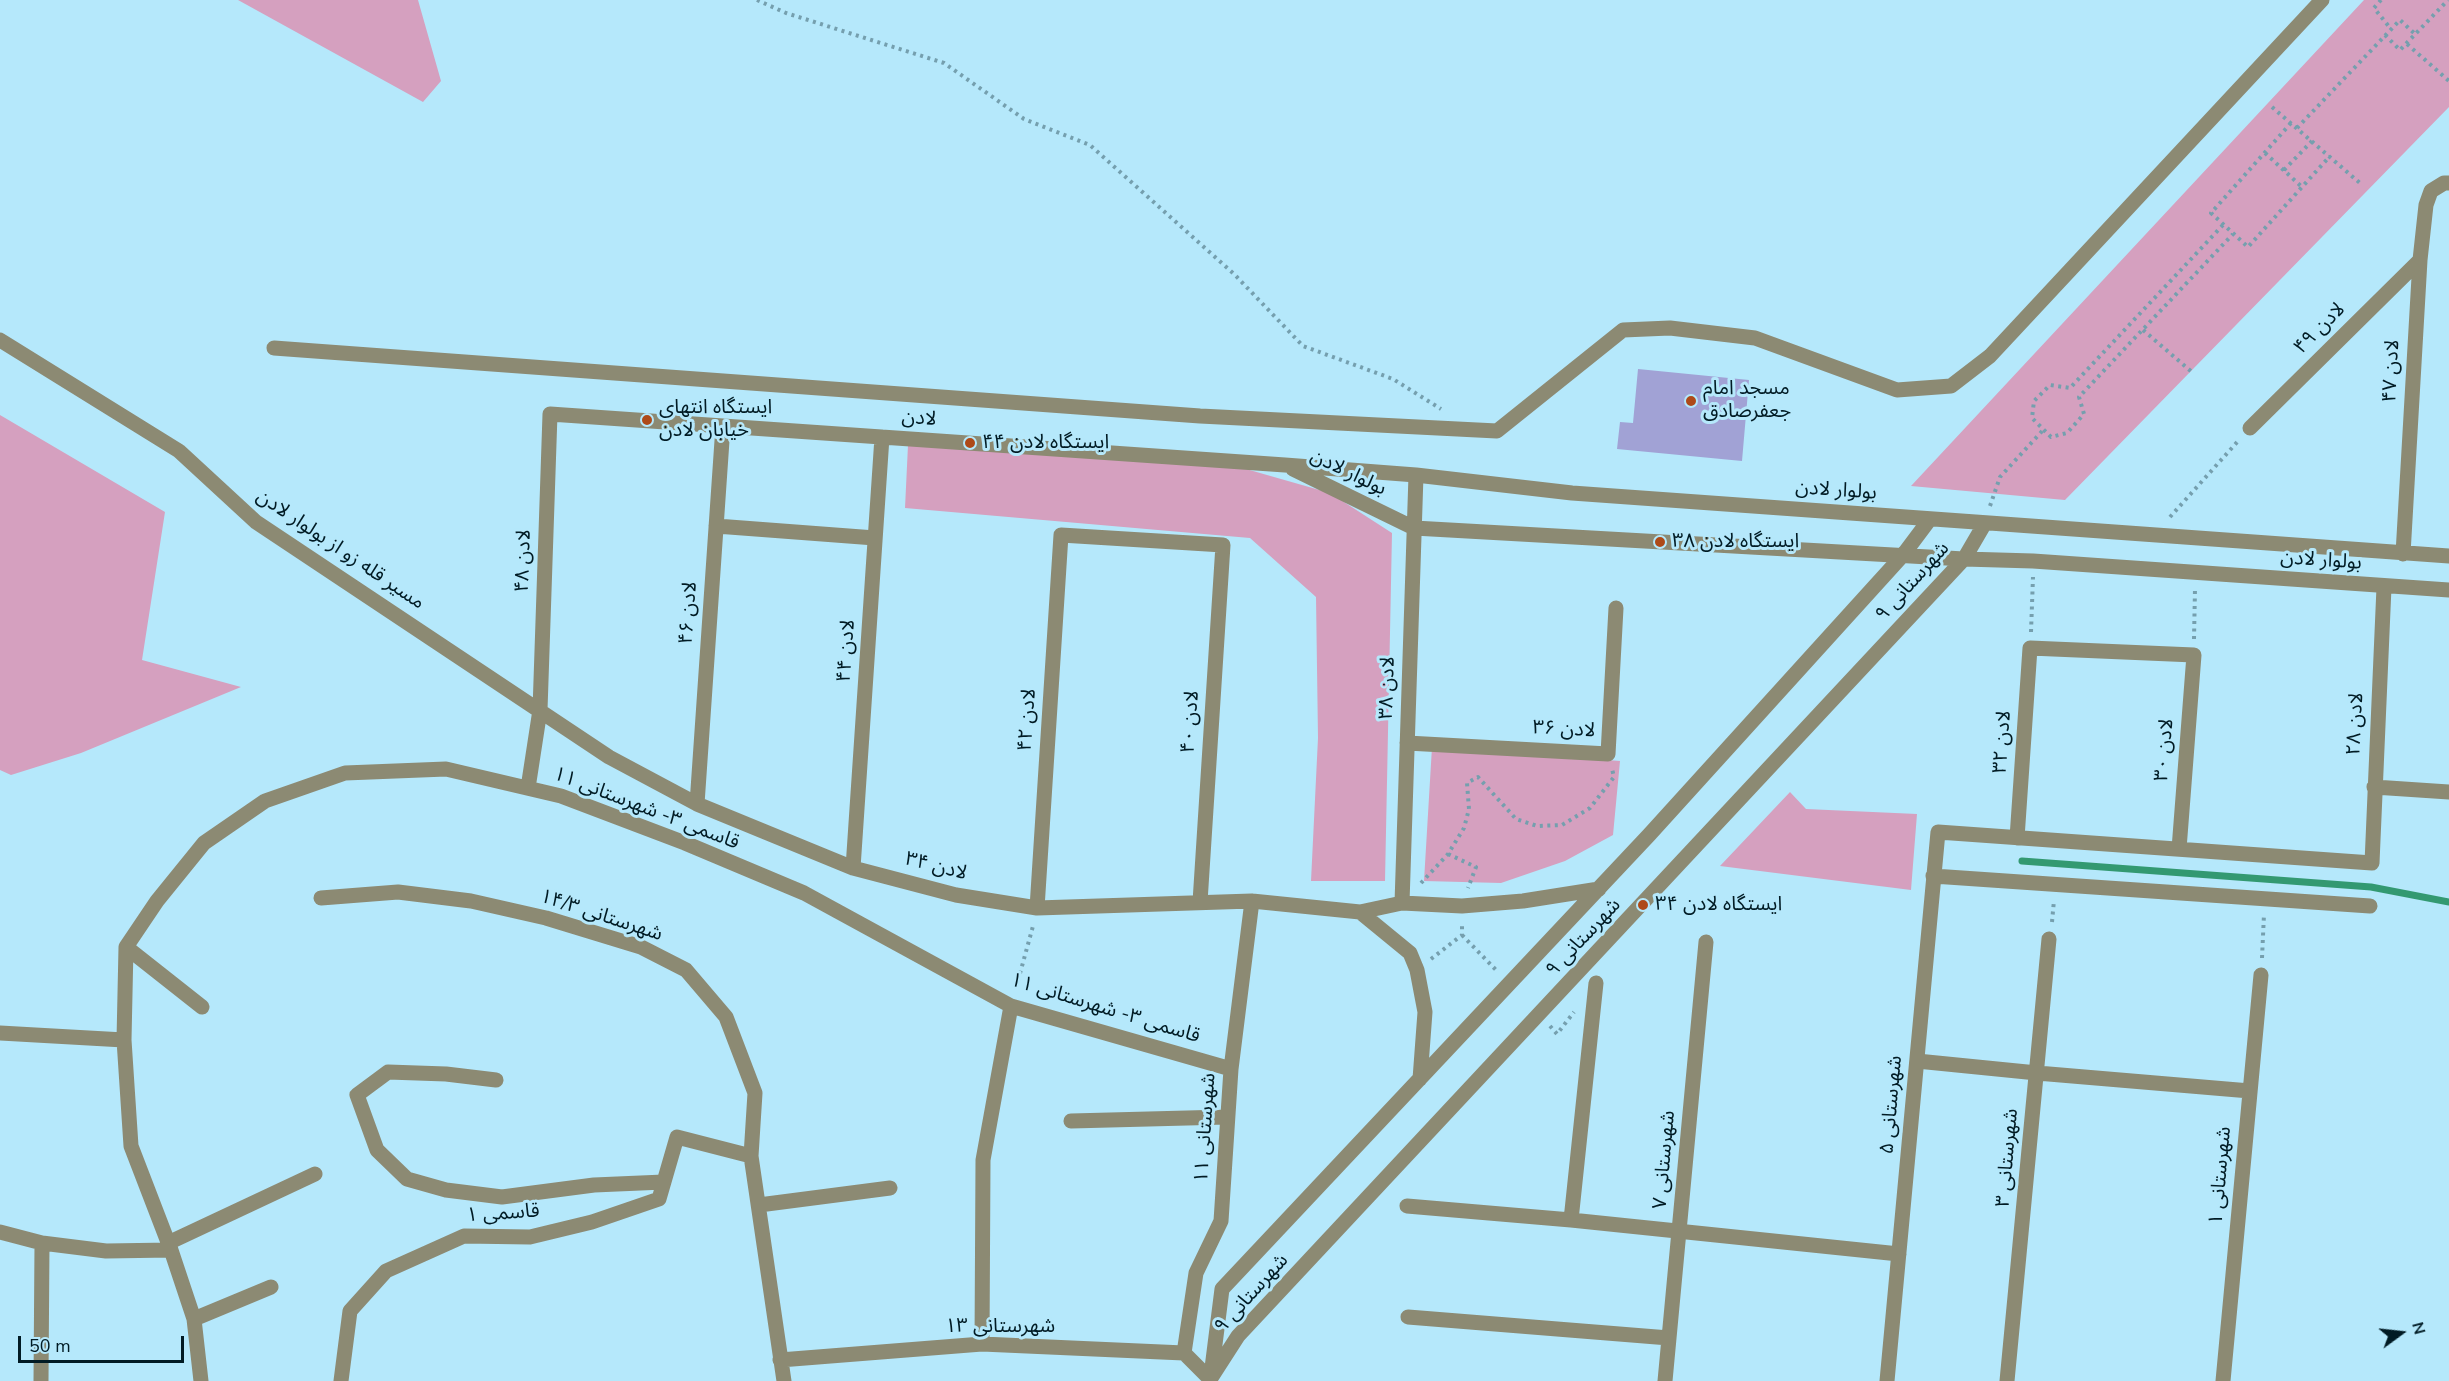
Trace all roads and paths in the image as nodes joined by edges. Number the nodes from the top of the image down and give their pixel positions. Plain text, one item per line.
1 (757, 0) edge
2 (2322, 0) edge
3 (2381, 0) edge
4 (2448, 0) edge
5 (2391, 29) junction
6 (2415, 34) junction
7 (2385, 35) junction
8 (2407, 44) junction
9 (2449, 81) edge
10 (2272, 107) dead end
11 (2291, 123) junction
12 (2297, 128) junction
13 (2312, 141) junction
14 (2265, 153) junction
15 (2330, 156) junction
16 (2284, 170) junction
17 (2449, 183) edge
18 (2361, 184) dead end
19 (2302, 187) junction
20 (2223, 225) junction
21 (2233, 234) junction
22 (2420, 260) junction
23 (2143, 330) junction
24 (0, 340) edge
25 (274, 348) dead end
26 (2193, 373) dead end
27 (1445, 412) dead end
28 (550, 414) joint
29 (723, 426) junction
30 (2250, 428) joint
31 (2044, 429) junction
32 (882, 437) junction
33 (1285, 465) junction
34 (1416, 475) junction
35 (1930, 519) junction
36 (1984, 523) junction
37 (716, 526) junction
38 (1414, 528) junction
39 (1061, 535) joint
40 (2153, 536) junction
41 (875, 538) junction
42 (2403, 554) junction
43 (1903, 555) junction
44 (2449, 556) edge
45 (1964, 559) junction
46 (2033, 561) junction
47 (2195, 574) junction
48 (2384, 586) junction
49 (2449, 590) edge
50 (1616, 608) dead end
51 (2030, 648) junction
52 (2194, 655) junction
53 (540, 710) junction
54 (1407, 742) junction
55 (1608, 754) junction
56 (528, 788) junction
57 (2374, 788) junction
58 (2449, 792) edge
59 (697, 804) junction
60 (2017, 838) junction
61 (2179, 849) junction
62 (853, 868) junction
63 (1934, 876) junction
64 (2056, 884) junction
65 (1599, 889) junction
66 (321, 898) dead end
67 (2264, 898) junction
68 (1252, 901) junction
69 (1200, 902) junction
70 (1402, 903) junction
71 (2370, 906) dead end
72 (1037, 908) junction
73 (1360, 912) junction
74 (1462, 935) dead end
75 (2049, 939) joint
76 (1706, 942) dead end
77 (126, 947) junction
78 (2261, 975) joint
79 (1596, 983) dead end
80 (1509, 984) junction
81 (1011, 1006) junction
82 (202, 1007) dead end
83 (1577, 1008) dead end
84 (1540, 1015) junction
85 (0, 1033) edge
86 (124, 1040) junction
87 (1917, 1061) junction
88 (1230, 1068) junction
89 (2037, 1073) junction
90 (1420, 1079) junction
91 (496, 1080) dead end
92 (2250, 1091) junction
93 (1226, 1116) junction
94 (1071, 1121) dead end
95 (751, 1156) junction
96 (315, 1174) dead end
97 (664, 1182) junction
98 (890, 1188) dead end
99 (759, 1205) junction
100 (1407, 1206) dead end
101 (1571, 1220) junction
102 (1679, 1231) junction
103 (0, 1232) edge
104 (42, 1243) junction
105 (170, 1246) junction
106 (1899, 1254) junction
107 (271, 1287) dead end
108 (1408, 1317) dead end
109 (194, 1319) junction
110 (1669, 1338) junction
111 (982, 1344) junction
112 (1184, 1353) junction
113 (780, 1360) junction
114 (1210, 1380) edge
115 (41, 1381) edge
116 (201, 1381) edge
117 (341, 1381) edge
118 (783, 1381) edge
119 (1228, 1381) edge
120 (1665, 1381) edge
121 (1887, 1381) edge
122 (2007, 1381) edge
123 (2223, 1381) edge

1 - 27 path
2 - 25 street
3 - 5 path
4 - 6 path
5 - 6 path
5 - 7 path
6 - 8 path
7 - 8 path
7 - 12 path
8 - 9 path
10 - 11 path
11 - 12 path
11 - 14 path
12 - 13 path
13 - 15 path
13 - 16 path
14 - 16 path
14 - 20 path
15 - 18 path
15 - 19 path
16 - 19 path
17 - 22 street, لادن ۴۷
19 - 21 path
20 - 21 path
20 - 31 path
21 - 23 path
22 - 30 street, لادن ۴۹
22 - 42 street, لادن ۴۷
23 - 26 path
23 - 31 path
24 - 53 street, مسیر قله زو از بولوار لادن
28 - 29 street, لادن
28 - 53 street, لادن ۴۸
29 - 32 street, لادن
29 - 37 street, لادن ۴۶
30 - 40 path
31 - 36 path
32 - 33 street, لادن
32 - 41 street, لادن ۴۴
33 - 34 street, بولوار لادن
33 - 38 street, بولوار لادن
34 - 35 street, بولوار لادن
34 - 38 street, لادن ۳۸
35 - 36 street, بولوار لادن
35 - 43 street
36 - 40 street, بولوار لادن
36 - 45 street, شهرستانی ۹
37 - 41 street
37 - 59 street, لادن ۴۶
38 - 43 street, بولوار لادن
38 - 54 street, لادن ۳۸
39 - 69 street, لادن ۴۰
39 - 72 street, لادن ۴۲
40 - 42 street, بولوار لادن
41 - 62 street, لادن ۴۴
42 - 44 street, بولوار لادن
43 - 45 street, بولوار لادن
43 - 65 street
45 - 46 street, بولوار لادن
45 - 84 street, شهرستانی ۹
46 - 47 street, بولوار لادن
46 - 51 path
47 - 48 street, بولوار لادن
47 - 52 path
48 - 49 street, بولوار لادن
48 - 57 street, لادن ۲۸
50 - 55 street, لادن ۳۶
51 - 52 street
51 - 60 street, لادن ۳۲
52 - 61 street, لادن ۳۰
53 - 56 street, لادن ۴۸
53 - 59 street, لادن ۳۴
54 - 55 street, لادن ۳۶
54 - 70 street, لادن ۳۸
55 - 70 path
56 - 77 street, قاسمی ۳- شهرستانی ۱۱
56 - 81 street, قاسمی ۳- شهرستانی ۱۱
57 - 58 street
57 - 61 street, لادن ۲۸
59 - 62 street, لادن ۳۴
60 - 61 street
60 - 63 street, شهرستانی ۵
62 - 72 street, لادن ۳۴
63 - 64 street
63 - 87 street, شهرستانی ۵
64 - 67 street
64 - 75 path
65 - 70 street
65 - 80 street
66 - 95 street, شهرستانی ۱۴/۳
67 - 71 street
67 - 78 path
68 - 69 street, لادن ۳۴
68 - 73 street, لادن ۳۴
68 - 88 street, شهرستانی ۱۱
69 - 72 street, لادن ۳۴
70 - 73 street
72 - 81 path
73 - 90 street
74 - 80 path
75 - 89 street, شهرستانی ۳
76 - 102 street, شهرستانی ۷
77 - 82 street
77 - 86 street
78 - 92 street, شهرستانی ۱
79 - 101 street
80 - 90 street
81 - 88 street, قاسمی ۳- شهرستانی ۱۱
81 - 111 street
83 - 84 path
84 - 114 street, شهرستانی ۹
85 - 86 street
86 - 105 street
87 - 89 street
87 - 106 street, شهرستانی ۵
88 - 93 street, شهرستانی ۱۱
89 - 92 street
89 - 122 street, شهرستانی ۳
90 - 114 street
91 - 97 street
92 - 123 street, شهرستانی ۱
93 - 94 street
93 - 112 street, شهرستانی ۱۱
95 - 97 street
95 - 99 street, شهرستانی ۱۴/۳
96 - 105 street
97 - 117 street, قاسمی ۱
98 - 99 street
99 - 113 street, شهرستانی ۱۴/۳
100 - 101 street
101 - 102 street
102 - 106 street
102 - 110 street, شهرستانی ۷
103 - 104 street
104 - 105 street
104 - 115 street
105 - 109 street
106 - 121 street, شهرستانی ۵
107 - 109 street
108 - 110 street
109 - 116 street
110 - 120 street, شهرستانی ۷
111 - 112 street, شهرستانی ۱۳
111 - 113 street, شهرستانی ۱۳
112 - 114 street
113 - 118 street, شهرستانی ۱۴/۳
114 - 119 street

